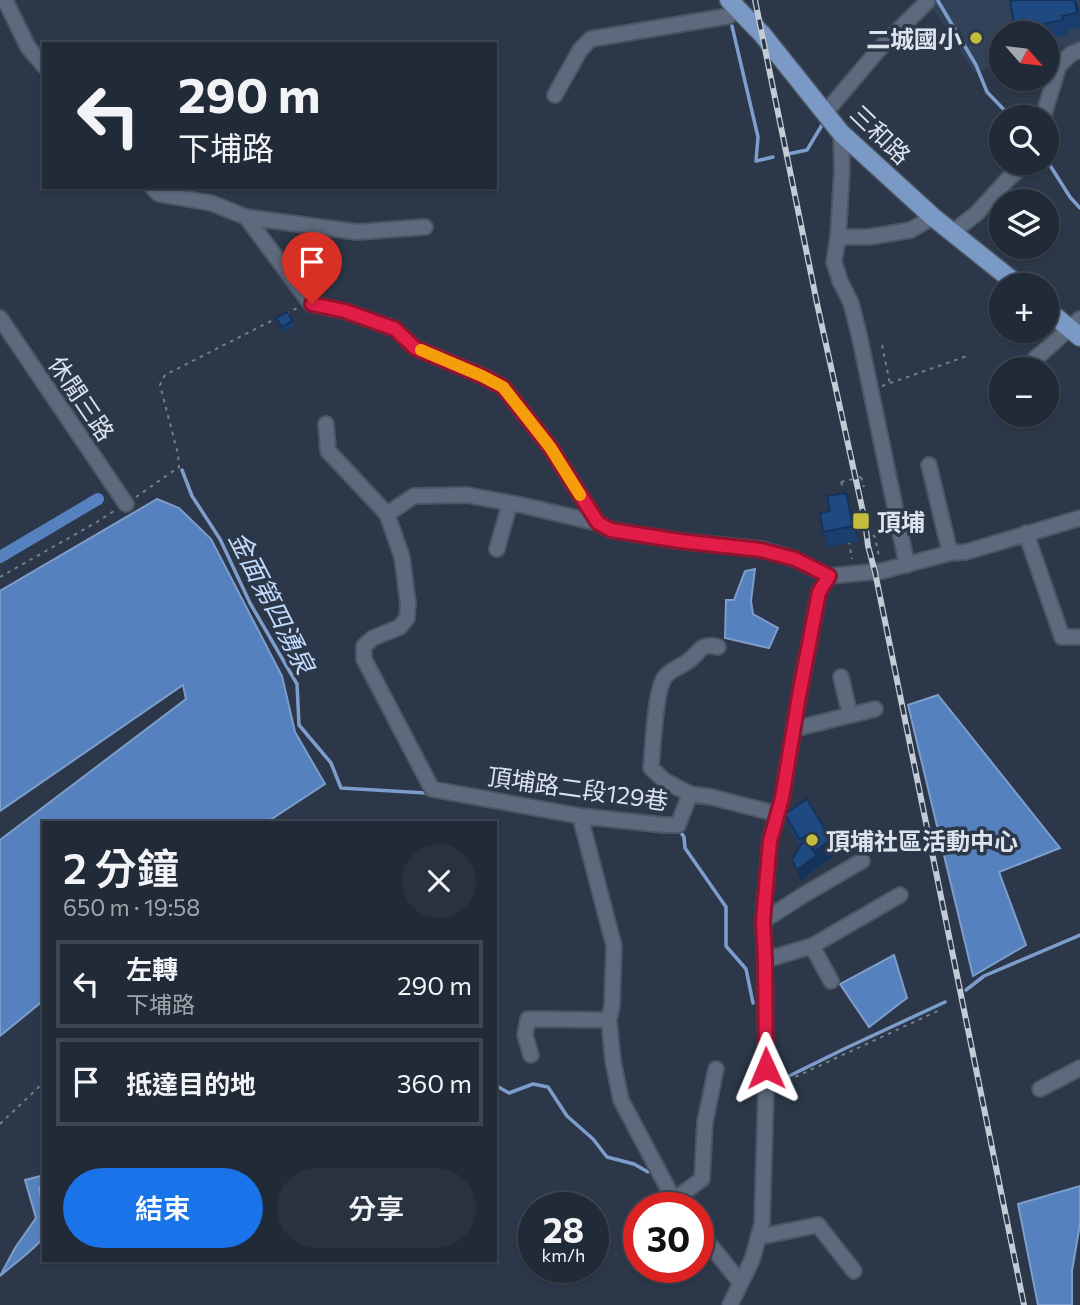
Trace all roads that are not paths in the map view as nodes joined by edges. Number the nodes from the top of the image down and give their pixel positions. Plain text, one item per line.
1 (5, 0) edge
2 (928, 2) dead end
3 (733, 4) edge
4 (1080, 50) edge
5 (42, 64) edge
6 (555, 95) dead end
7 (1047, 105) edge
8 (825, 113) junction
9 (841, 133) junction
10 (1012, 175) edge
11 (154, 189) edge
12 (246, 216) junction
13 (933, 217) junction
14 (425, 227) dead end
15 (953, 232) junction
16 (838, 237) junction
17 (1003, 273) edge
18 (1059, 317) edge
19 (0, 318) edge
20 (1076, 328) edge
21 (1038, 357) edge
22 (326, 424) dead end
23 (929, 465) dead end
24 (510, 503) junction
25 (126, 504) road end
26 (387, 514) junction
27 (1080, 518) edge
28 (598, 523) junction
29 (1026, 533) junction
30 (497, 549) dead end
31 (950, 553) junction
32 (907, 565) junction
33 (829, 576) junction
34 (1080, 637) edge
35 (718, 647) dead end
36 (841, 677) dead end
37 (875, 709) dead end
38 (850, 715) junction
39 (794, 729) junction
40 (690, 794) junction
41 (778, 814) junction
42 (580, 816) junction
43 (862, 861) dead end
44 (900, 895) dead end
45 (763, 921) junction
46 (812, 946) junction
47 (765, 960) junction
48 (831, 981) dead end
49 (609, 1020) junction
50 (531, 1055) dead end
51 (1080, 1068) edge
52 (716, 1069) dead end
53 (1040, 1089) dead end
54 (671, 1192) edge
55 (690, 1192) edge
56 (758, 1237) junction
57 (714, 1250) edge
58 (854, 1271) dead end
59 (740, 1282) junction
60 (730, 1305) edge

1 - 5 street
2 - 8 street
3 - 6 street
3 - 8 main road, 三和路
4 - 7 street
8 - 9 main road, 三和路
9 - 13 main road, 三和路
9 - 16 street
10 - 15 street
11 - 12 street
12 - 14 street
12 - 28 street
13 - 15 main road, 三和路
13 - 16 street
15 - 17 main road, 三和路
16 - 32 street
18 - 20 main road
19 - 25 street, 休閒三路
20 - 21 street
22 - 26 street
23 - 31 street
24 - 26 street
24 - 28 street
24 - 30 street
26 - 42 street, 頂埔路二段129巷
27 - 29 street
28 - 33 street
29 - 31 street
29 - 34 street
31 - 32 street
32 - 33 street
33 - 39 street
35 - 40 street
36 - 38 street
37 - 38 street
38 - 39 street
39 - 41 street
40 - 41 street, 頂埔路二段129巷
40 - 42 street, 頂埔路二段129巷
41 - 45 street
42 - 49 street
43 - 45 street
44 - 46 street
45 - 47 street
46 - 47 street
46 - 48 street
47 - 56 street
49 - 50 street
49 - 54 street
51 - 53 street
52 - 55 street
56 - 58 street
56 - 59 street
57 - 59 street
59 - 60 street

